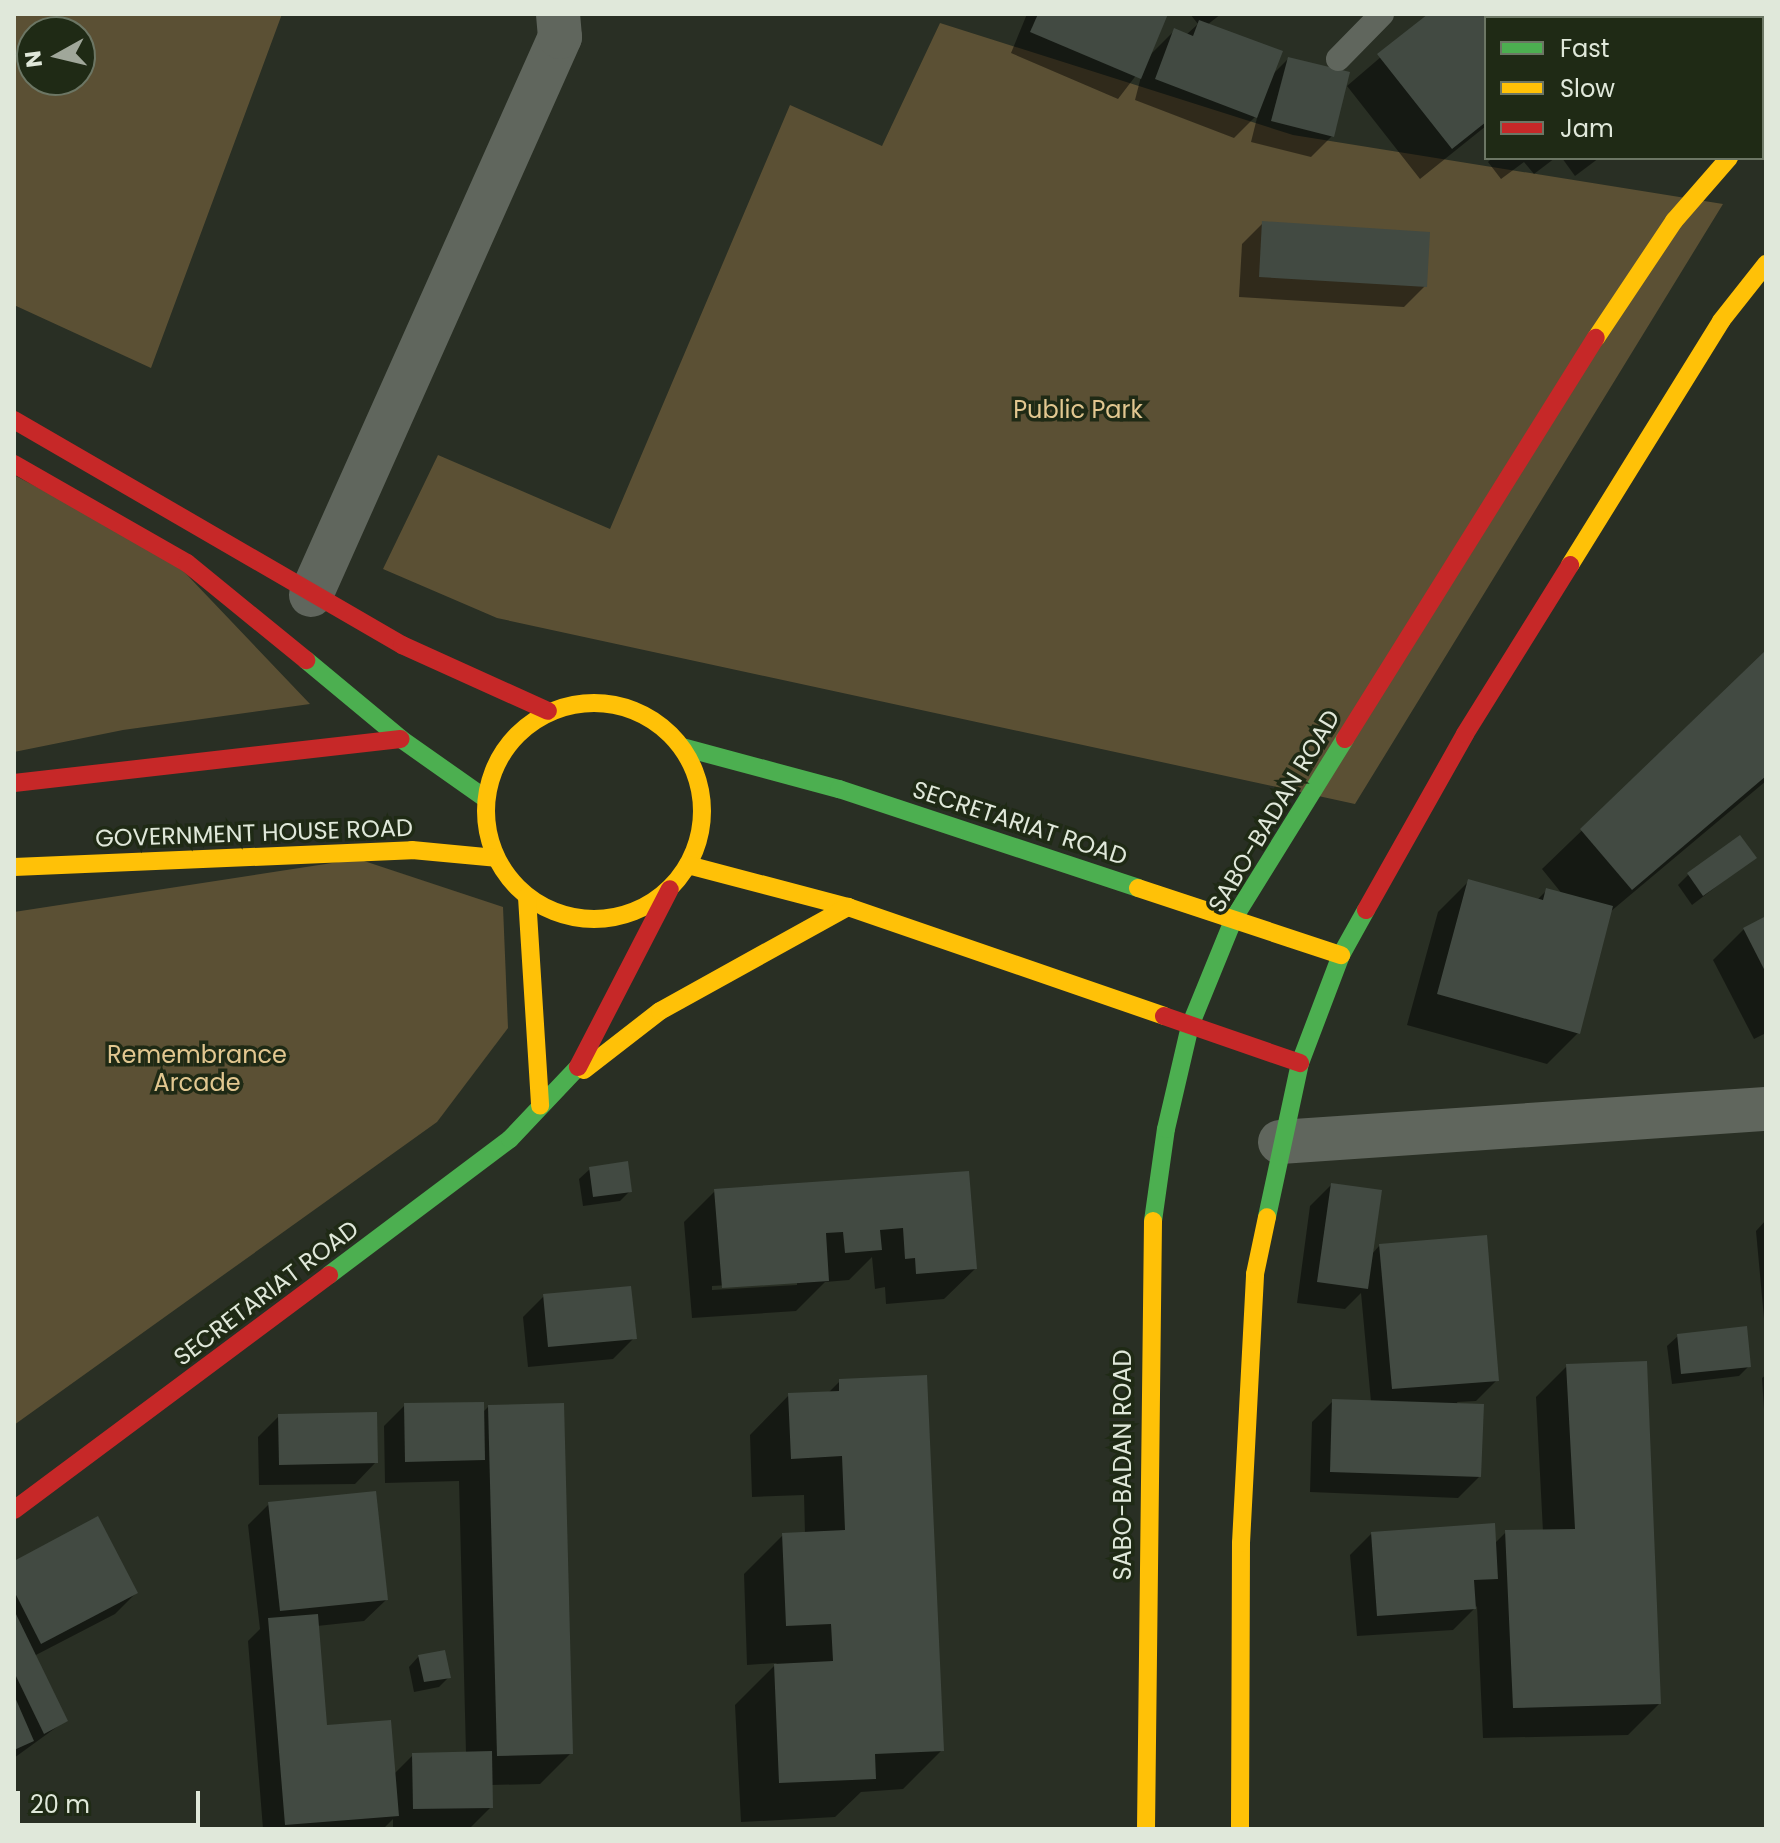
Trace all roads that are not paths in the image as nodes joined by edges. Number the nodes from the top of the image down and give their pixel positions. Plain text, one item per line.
1 (558, 14) edge
2 (1382, 14) edge
3 (1338, 59) dead end
4 (1727, 160) edge
5 (1766, 264) edge
6 (14, 420) edge
7 (14, 464) edge
8 (311, 595) junction
9 (548, 711) junction
10 (401, 739) junction
11 (682, 747) junction
12 (14, 783) edge
13 (486, 799) junction
14 (496, 858) junction
15 (688, 865) junction
16 (14, 867) edge
17 (670, 889) junction
18 (527, 897) junction
19 (848, 907) junction
20 (1234, 918) junction
21 (1341, 955) junction
22 (1190, 1026) junction
23 (1300, 1063) junction
24 (572, 1079) junction
25 (540, 1106) junction
26 (1766, 1109) edge
27 (1280, 1142) junction
28 (14, 1510) edge
29 (1146, 1829) edge
30 (1240, 1829) edge

1 - 8 street
2 - 3 lane
4 - 20 main road, SABO-BADAN ROAD
5 - 21 main road
6 - 8 main road
7 - 10 main road
8 - 9 main road
9 - 11 main road
9 - 13 main road
10 - 12 main road
10 - 13 main road
11 - 15 main road
11 - 20 main road, SECRETARIAT ROAD
13 - 14 main road
14 - 16 main road, GOVERNMENT HOUSE ROAD
14 - 18 main road
15 - 17 main road
15 - 19 main road
17 - 18 main road
17 - 24 main road, SECRETARIAT ROAD
18 - 25 main road
19 - 22 main road
19 - 24 main road
20 - 21 main road, SECRETARIAT ROAD
20 - 22 main road, SABO-BADAN ROAD
21 - 23 main road
22 - 23 main road
22 - 29 main road, SABO-BADAN ROAD
23 - 27 main road
24 - 25 main road, SECRETARIAT ROAD
25 - 28 main road, SECRETARIAT ROAD
26 - 27 street
27 - 30 main road

